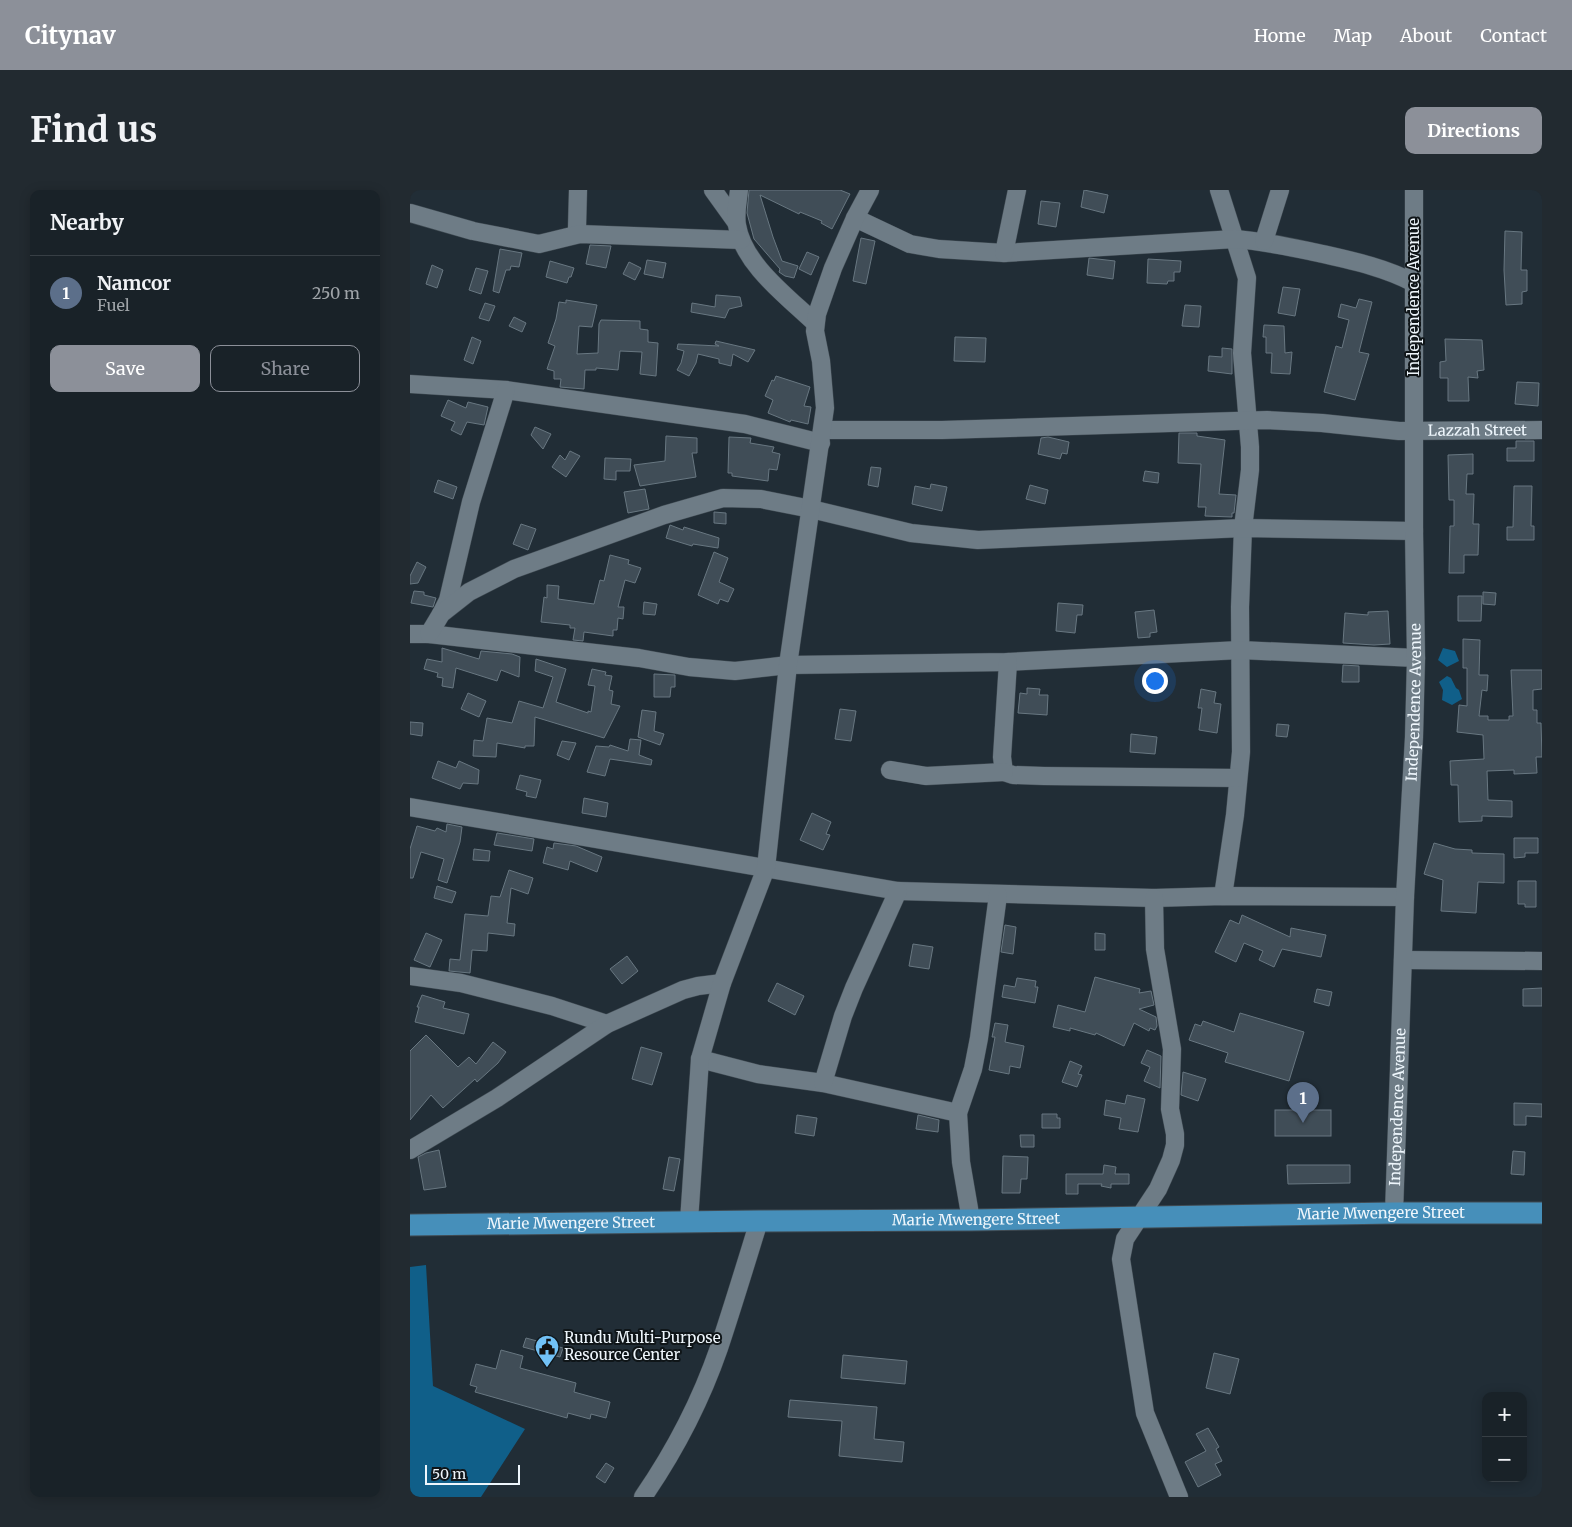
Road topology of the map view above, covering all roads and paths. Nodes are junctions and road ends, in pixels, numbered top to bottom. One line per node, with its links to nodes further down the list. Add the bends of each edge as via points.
1 (578, 190): 12 (street, via 577,228)
2 (713, 190): 11 (street)
3 (739, 190): 11 (street)
4 (870, 190): 10 (street)
5 (1017, 190): 16 (street)
6 (1219, 190): 13 (street)
7 (1280, 190): 15 (street)
8 (1414, 190): 17 (street, Independence Avenue)
9 (410, 213): 12 (street, via 473,231 539,244)
10 (855, 218): 16 (street, via 910,244); 18 (street, via 827,282)
11 (736, 222): 14 (street)
12 (580, 234): 14 (street)
13 (1236, 239): 15 (street); 16 (street); 21 (street, via 1247,278 1242,353)
14 (741, 240): 18 (street, via 765,275)
15 (1264, 241): 17 (street, via 1396,273)
16 (1004, 253)
17 (1414, 283): 22 (street, Independence Avenue)
18 (815, 323): 24 (street, via 824,394)
19 (410, 384): 20 (street, Lazzah Street)
20 (506, 390): 24 (street, Lazzah Street); 28 (street, via 471,502 448,600)
21 (1248, 420): 22 (street, Lazzah Street); 24 (street, Lazzah Street, via 932,430); 26 (street, via 1250,470)
22 (1414, 430): 23 (street, Lazzah Street); 27 (street, Independence Avenue)
23 (1542, 430)
24 (822, 437): 25 (street)
25 (811, 509): 26 (street, via 911,533 978,540); 28 (street, via 761,499 723,498 664,514 514,568 469,592); 34 (street)
26 (1243, 528): 27 (street); 31 (street)
27 (1414, 531): 32 (street, Independence Avenue)
28 (441, 614): 30 (street)
29 (410, 634): 30 (street)
30 (429, 634): 34 (street, via 735,671)
31 (1240, 650): 32 (street); 33 (street); 37 (street, via 1242,715)
32 (1416, 658): 43 (street, Independence Avenue)
33 (1008, 662): 34 (street); 36 (street, via 1002,757)
34 (788, 665): 39 (street)
35 (890, 770): 36 (street, via 926,776)
36 (1004, 772): 37 (street, via 1044,776)
37 (1238, 778): 42 (street)
38 (410, 807): 39 (street)
39 (766, 868): 40 (street); 48 (street)
40 (898, 891): 41 (street); 51 (street, via 843,1016)
41 (998, 895): 44 (street); 52 (street, via 979,1038 973,1069)
42 (1223, 896): 43 (street); 44 (street)
43 (1405, 897): 45 (street, Independence Avenue)
44 (1154, 898): 56 (street, via 1155,949 1172,1050 1170,1109 1175,1145 1158,1189)
45 (1402, 960): 46 (street); 54 (street, Independence Avenue)
46 (1542, 961)
47 (410, 976): 49 (street, via 461,983)
48 (722, 983): 49 (street, via 683,990); 50 (street)
49 (608, 1024): 53 (street, via 497,1098)
50 (700, 1059): 51 (street, via 758,1074); 58 (street)
51 (823, 1083): 52 (street)
52 (958, 1113): 57 (street, via 961,1162)
53 (410, 1150)
54 (1394, 1213): 55 (main road, Marie Mwengere Street); 56 (main road, Marie Mwengere Street)
55 (1542, 1213)
56 (1139, 1218): 57 (main road, Marie Mwengere Street); 62 (street, via 1125,1239 1120,1259 1145,1413)
57 (971, 1220): 59 (main road, Marie Mwengere Street)
58 (689, 1221): 59 (main road, Marie Mwengere Street); 60 (main road, Marie Mwengere Street)
59 (759, 1221): 61 (street, via 708,1373 679,1437)
60 (410, 1224)
61 (643, 1497)
62 (1179, 1497)

